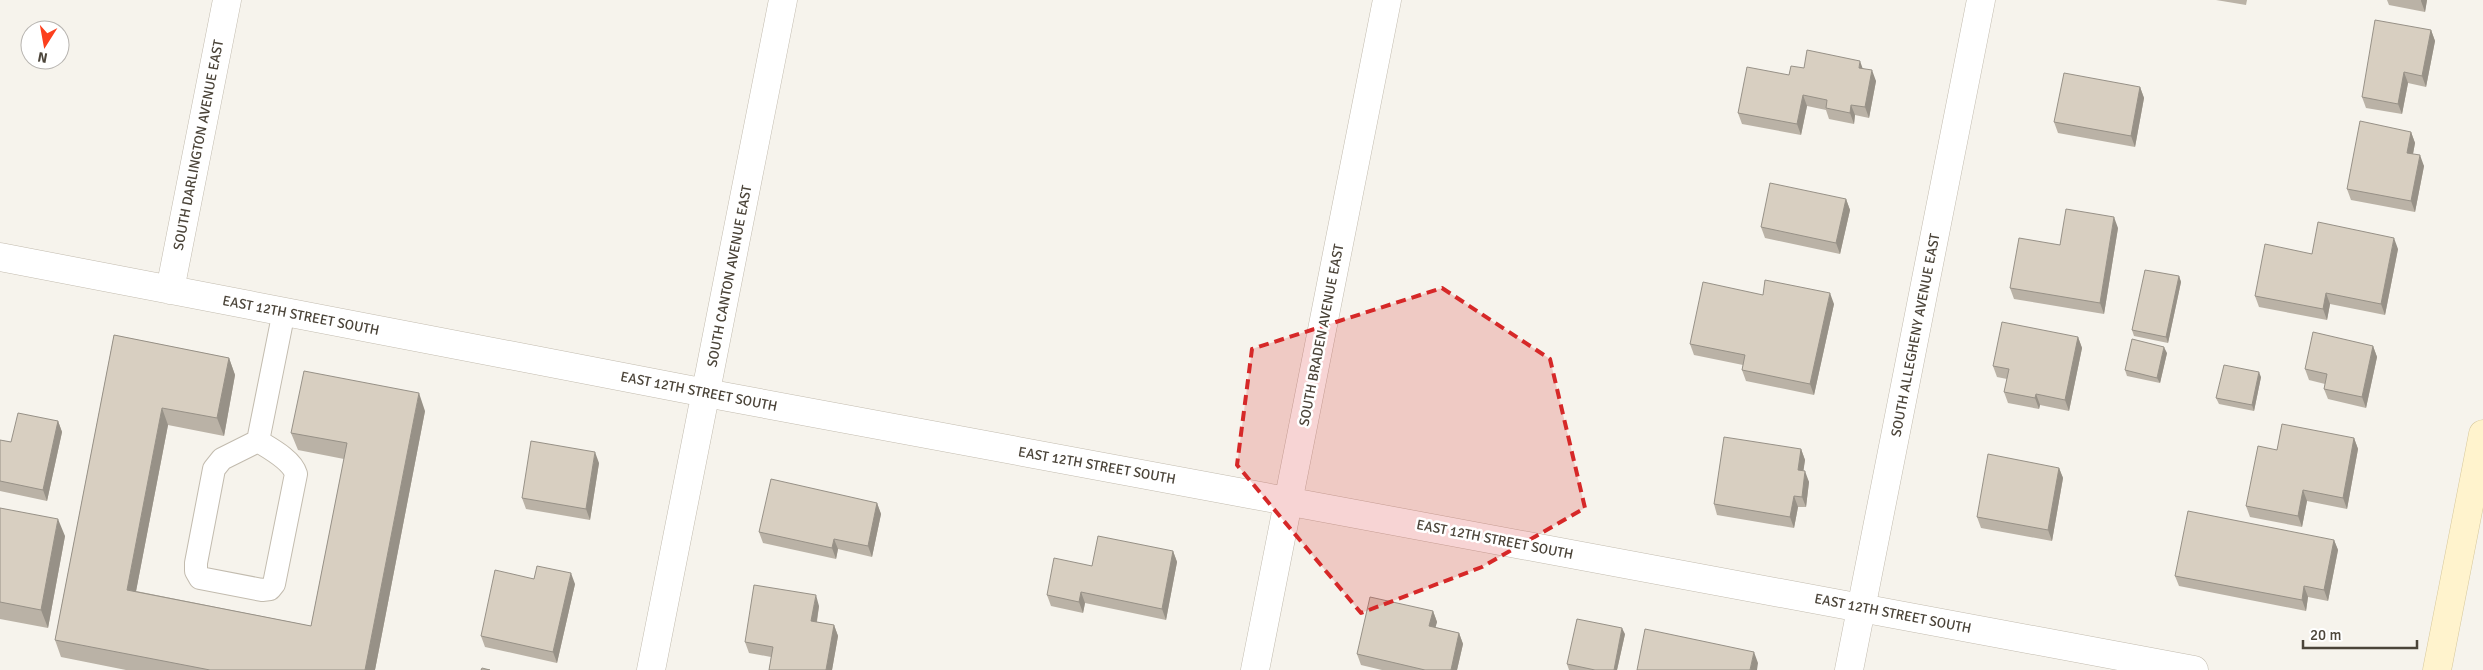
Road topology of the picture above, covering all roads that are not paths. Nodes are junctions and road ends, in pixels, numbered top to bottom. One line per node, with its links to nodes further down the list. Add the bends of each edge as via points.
1 (227, 0): 6 (street, SOUTH DARLINGTON AVENUE EAST)
2 (783, 0): 8 (street, SOUTH CANTON AVENUE EAST)
3 (1388, 0): 11 (street, SOUTH BRADEN AVENUE EAST)
4 (1981, 0): 12 (street, SOUTH ALLEGHENY AVENUE EAST)
5 (0, 257): 6 (street, EAST 12TH STREET SOUTH)
6 (170, 290): 7 (street, EAST 12TH STREET SOUTH)
7 (284, 311): 8 (street, EAST 12TH STREET SOUTH); 10 (lane)
8 (706, 393): 11 (street, EAST 12TH STREET SOUTH); 13 (street, SOUTH CANTON AVENUE EAST)
9 (2483, 434): 17 (main road)
10 (258, 441): 10 (lane, via 222,458 214,469 196,571 200,578 262,590 270,589 274,584 296,474 294,468 276,452)
11 (1288, 501): 12 (street, EAST 12TH STREET SOUTH); 14 (street, SOUTH BRADEN AVENUE EAST)
12 (1862, 607): 15 (street, SOUTH ALLEGHENY AVENUE EAST); 16 (street, EAST 12TH STREET SOUTH)
13 (651, 670)
14 (1255, 670)
15 (1849, 670)
16 (2194, 670)
17 (2437, 670)

